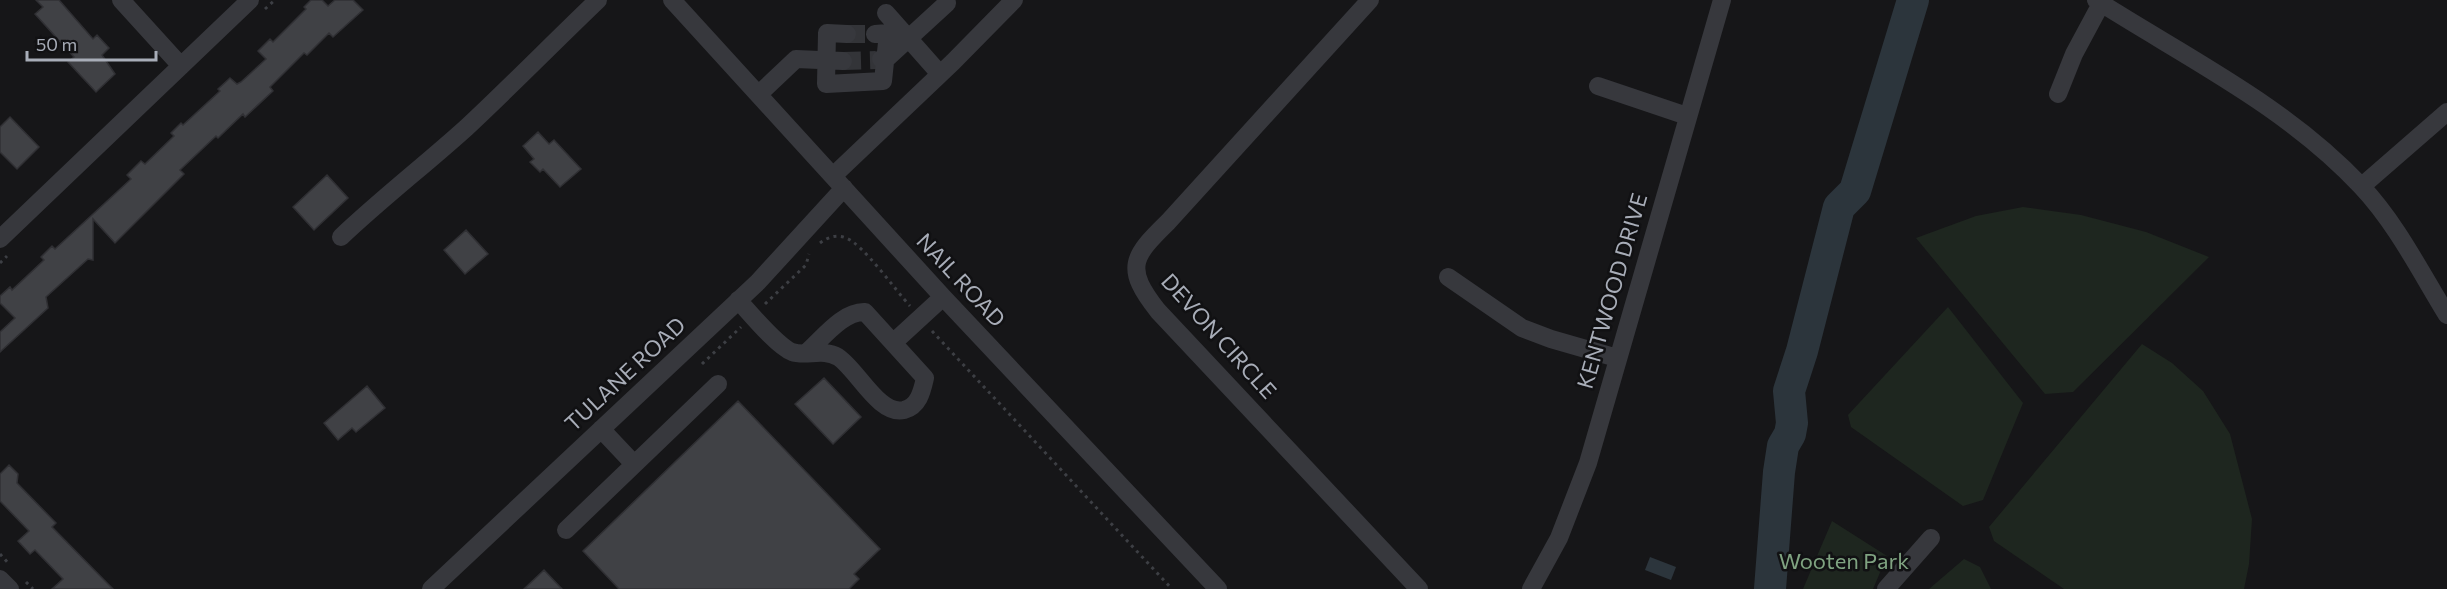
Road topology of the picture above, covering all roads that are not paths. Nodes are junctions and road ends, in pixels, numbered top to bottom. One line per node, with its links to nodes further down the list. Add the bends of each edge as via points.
1 (121, 0): 16 (street)
2 (250, 0): 16 (street)
3 (598, 0): 26 (street, via 468,125)
4 (672, 0): 19 (street, NAIL ROAD)
5 (1014, 0): 17 (street, TULANE ROAD)
6 (1370, 0): 43 (street, DEVON CIRCLE, via 1144,245 1136,269 1141,286 1158,311)
7 (1722, 0): 22 (street, KENTWOOD DRIVE)
8 (2100, 1): 20 (street); 24 (street, via 2276,111)
9 (947, 3): 13 (street)
10 (886, 12): 13 (street)
11 (875, 33): 14 (street, via 888,33)
12 (847, 34): 15 (street, via 827,33)
13 (908, 38): 14 (street); 17 (street)
14 (881, 59): 15 (street, via 883,81 826,84)
15 (835, 61): 19 (street, via 796,59)
16 (181, 66): 25 (street)
17 (940, 74): 23 (street, TULANE ROAD)
18 (1598, 86): 22 (street)
19 (759, 94): 23 (street, NAIL ROAD)
20 (2058, 94)
21 (2447, 112): 24 (street)
22 (1687, 116): 33 (street, KENTWOOD DRIVE)
23 (838, 182): 28 (street, NAIL ROAD); 29 (street, TULANE ROAD)
24 (2362, 186): 30 (street, via 2389,221)
25 (1, 235)
26 (341, 237)
27 (1448, 277): 33 (street, via 1522,328)
28 (943, 297): 31 (street); 42 (street, NAIL ROAD)
29 (738, 300): 32 (street, via 772,336 792,351); 35 (street, TULANE ROAD)
30 (2447, 315)
31 (894, 342): 32 (street, via 865,312 855,312); 32 (street, via 925,378 921,395 911,408 900,411 884,405 837,356)
32 (807, 352)
33 (1617, 358): 44 (street, KENTWOOD DRIVE, via 1580,485 1559,538)
34 (718, 384): 36 (street)
35 (601, 429): 36 (street); 41 (street, TULANE ROAD)
36 (634, 464): 37 (street)
37 (566, 530)
38 (1931, 538): 45 (street)
39 (0, 579): 40 (street)
40 (10, 589)
41 (431, 589)
42 (1218, 589)
43 (1419, 589)
44 (1531, 589)
45 (1886, 589)

